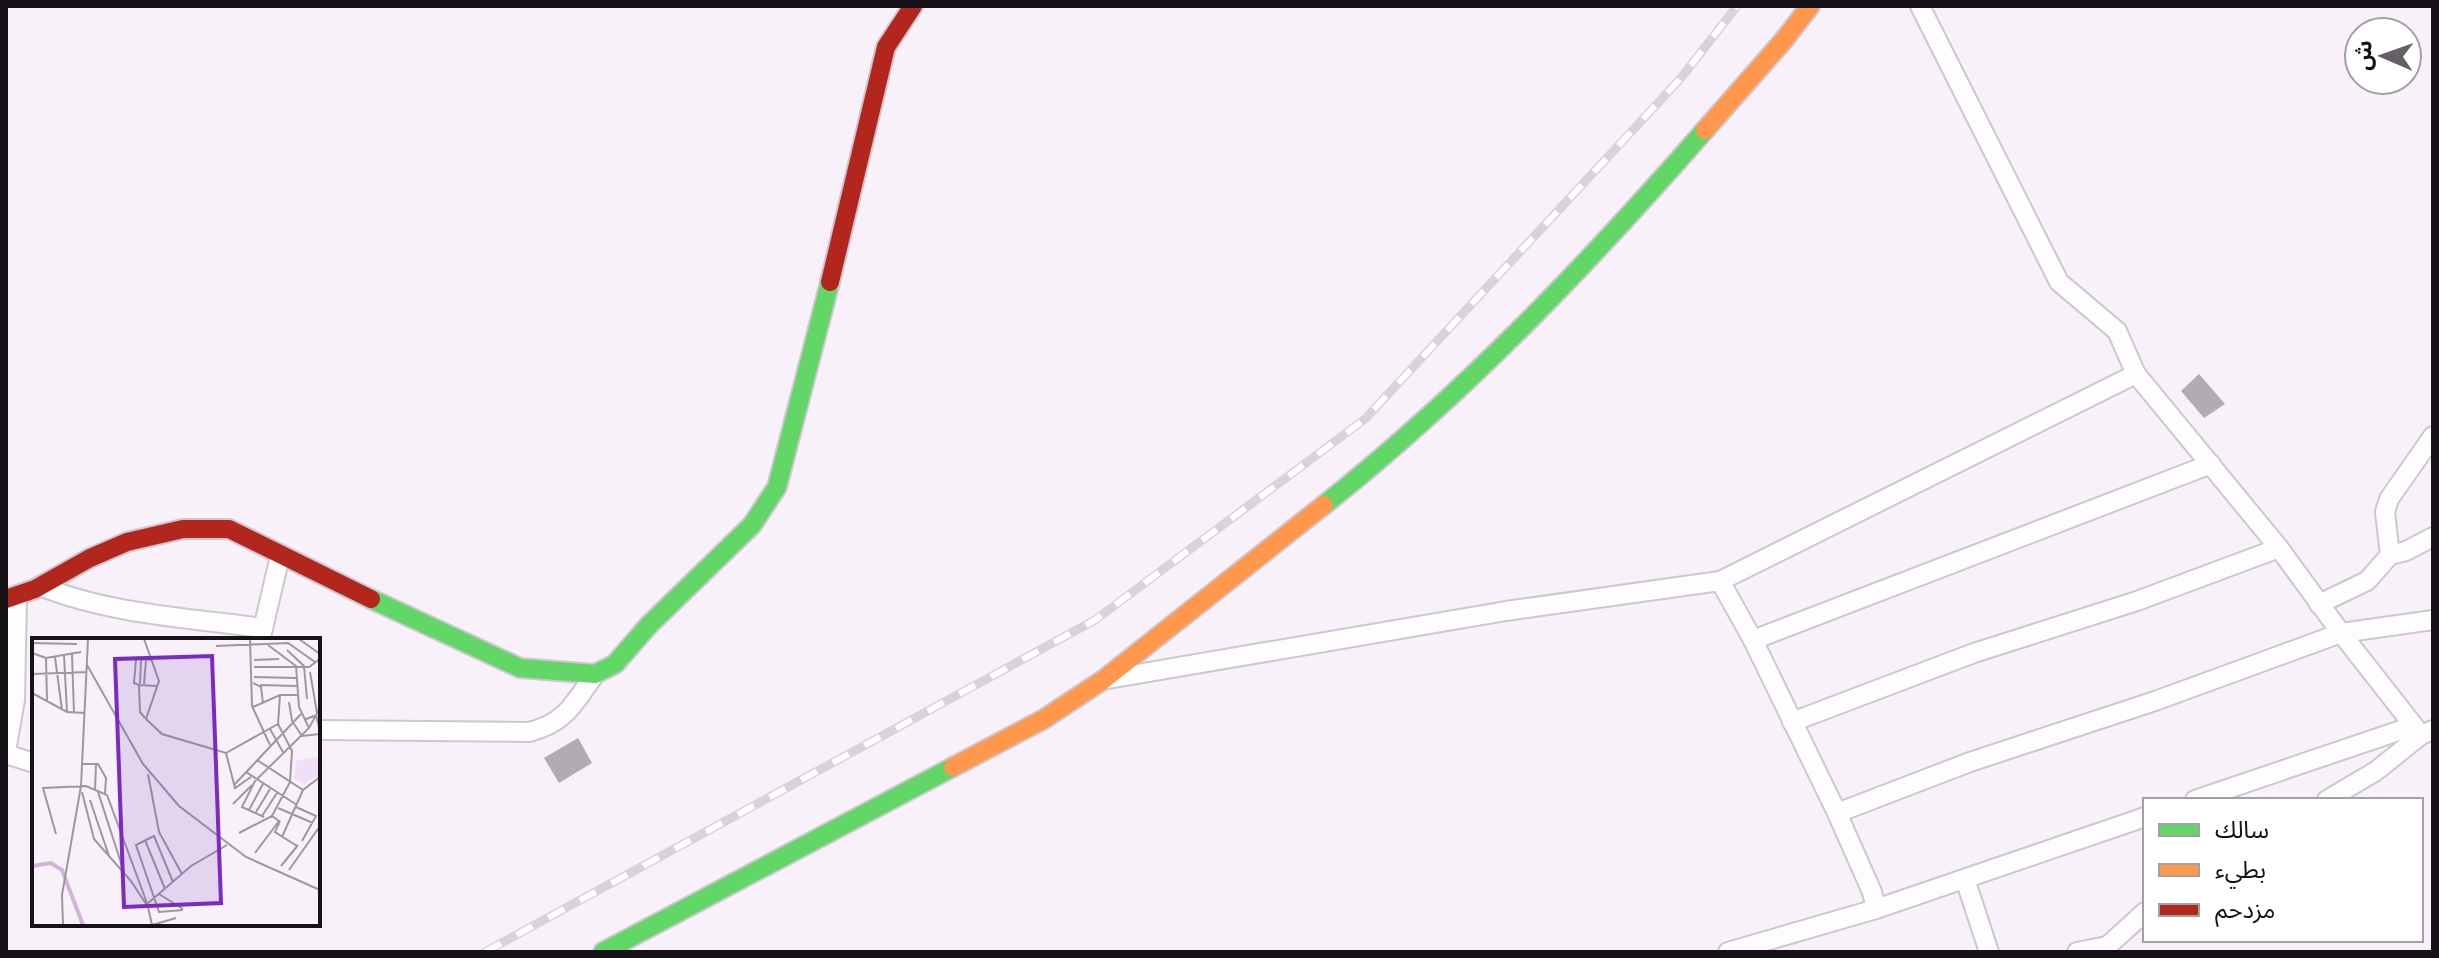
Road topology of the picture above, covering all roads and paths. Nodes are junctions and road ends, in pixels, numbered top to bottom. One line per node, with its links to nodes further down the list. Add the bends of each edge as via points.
1 (913, 6): 21 (street, via 894,31 882,61 777,487 752,525 615,664)
2 (1810, 6): 22 (street, via 1545,305 1464,384 1358,478)
3 (1906, 6): 4 (street)
4 (1924, 12): 5 (street, via 2059,282 2117,331)
5 (2136, 374): 7 (street); 12 (street)
6 (2433, 436): 10 (street, via 2389,499 2385,512)
7 (2211, 464): 9 (street); 19 (street)
8 (2433, 537): 10 (street)
9 (2279, 548): 15 (street); 24 (street)
10 (2390, 555): 15 (street, via 2367,581)
11 (280, 556): 13 (street, via 229,529 183,529 127,542); 18 (street); 21 (street, via 520,668)
12 (1720, 581): 19 (street); 22 (street, via 1506,611)
13 (40, 586): 14 (street); 18 (street, via 63,596)
14 (11, 597): 20 (street)
15 (2319, 604): 17 (street)
16 (2433, 620): 17 (street)
17 (2341, 633): 26 (street); 31 (street)
18 (262, 634)
19 (1753, 640): 24 (street)
20 (25, 652): 23 (street)
21 (595, 674): 25 (street, via 552,726 529,732)
22 (1103, 680): 37 (street, via 1044,719)
23 (25, 701): 27 (street)
24 (1792, 722): 31 (street)
25 (320, 730)
26 (2422, 730): 29 (street); 30 (street, via 2376,771)
27 (6, 752): 28 (street)
28 (32, 762)
29 (2201, 798)
30 (2330, 798)
31 (1837, 813): 34 (street)
32 (2143, 820): 33 (street)
33 (1965, 879): 34 (street); 39 (street)
34 (1876, 909): 38 (street)
35 (2143, 914): 36 (street)
36 (2104, 949): 40 (street)
37 (603, 952)
38 (1728, 952)
39 (1989, 952)
40 (2077, 952)

